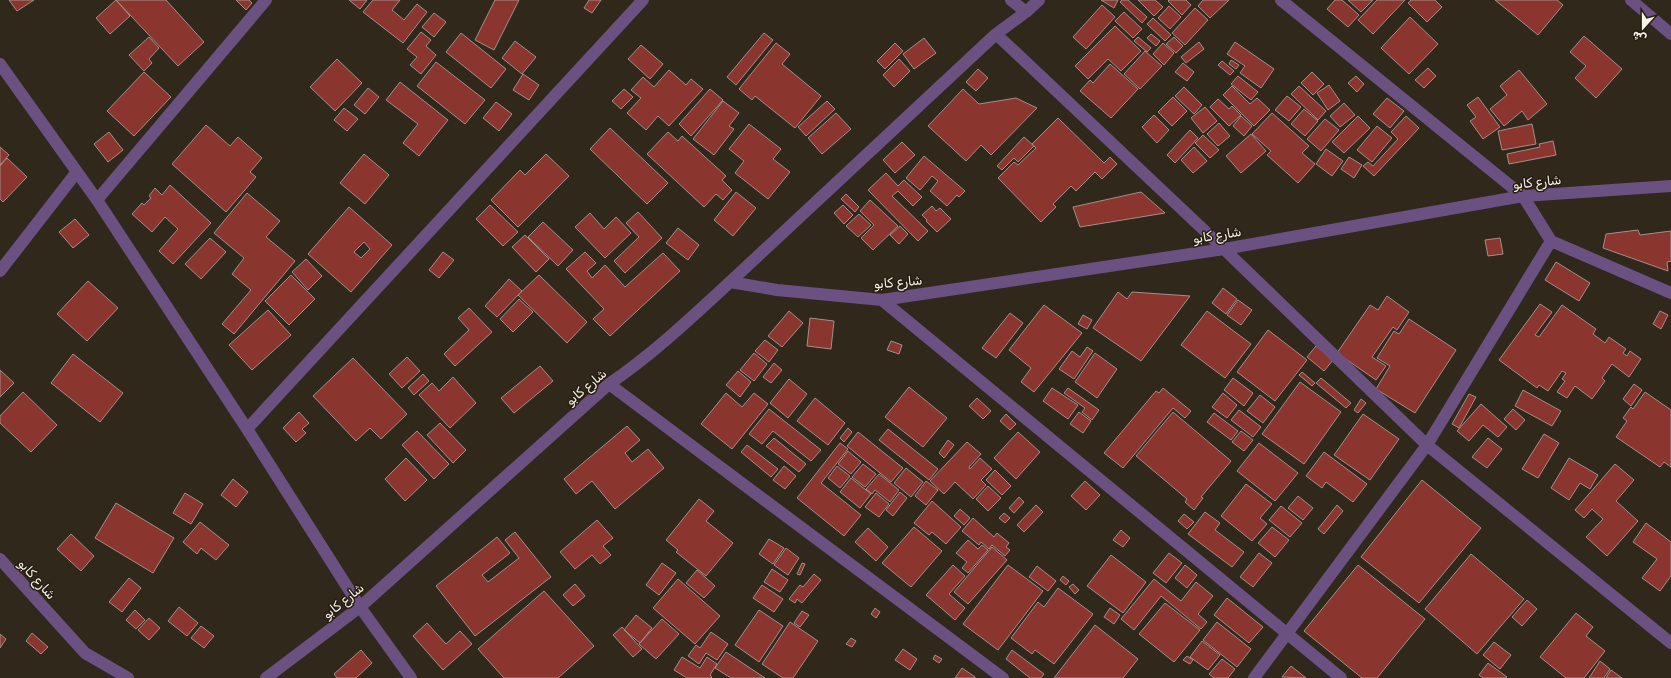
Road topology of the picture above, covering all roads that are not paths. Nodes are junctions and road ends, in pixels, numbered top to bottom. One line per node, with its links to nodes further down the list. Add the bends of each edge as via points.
1 (266, 0): 14 (street)
2 (644, 0): 22 (street)
3 (1012, 0): 7 (street)
4 (1039, 0): 7 (street)
5 (1280, 0): 13 (street)
6 (1631, 0): 9 (street)
7 (1026, 12): 8 (street)
8 (996, 34): 16 (street); 18 (street)
9 (1671, 34)
10 (0, 64): 11 (street)
11 (76, 173): 14 (street); 17 (street)
12 (1671, 186): 13 (street, شارع كابو)
13 (1523, 196): 15 (street); 16 (street, شارع كابو)
14 (97, 200): 22 (street)
15 (1550, 241): 19 (street); 23 (street)
16 (1224, 249): 20 (street, شارع كابو); 23 (street)
17 (0, 271)
18 (730, 282): 20 (street, شارع كابو, via 777,290); 21 (street, شارع كابو, via 664,342)
19 (1671, 293)
20 (882, 300): 26 (street)
21 (609, 384): 25 (street, شارع كابو); 31 (street)
22 (247, 429): 25 (street)
23 (1427, 445): 26 (street); 27 (street)
24 (0, 559): 29 (street, شارع كابو, via 85,653)
25 (360, 607): 28 (street, شارع كابو); 30 (street)
26 (1288, 634): 32 (street); 33 (street)
27 (1671, 643)
28 (268, 677)
29 (128, 678)
30 (411, 678)
31 (1003, 678)
32 (1254, 678)
33 (1340, 678)

